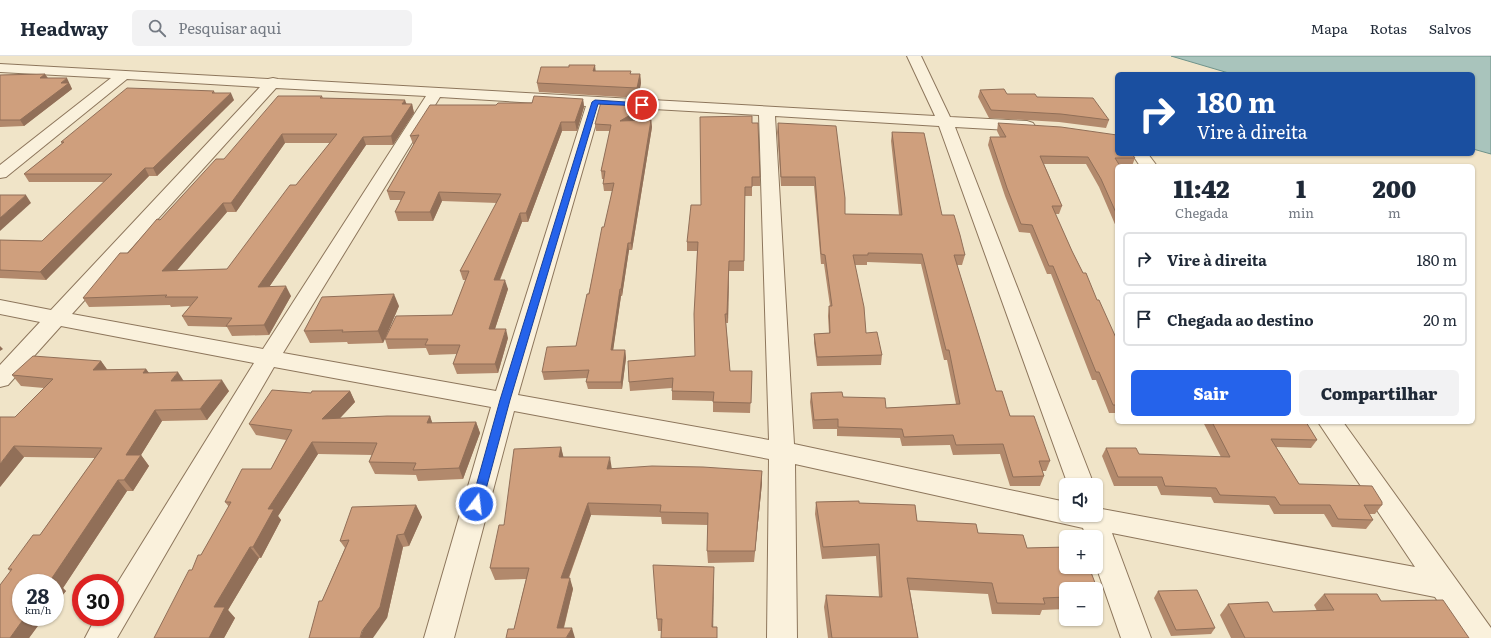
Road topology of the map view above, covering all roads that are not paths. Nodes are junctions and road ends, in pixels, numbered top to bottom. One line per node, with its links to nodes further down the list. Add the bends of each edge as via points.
1 (914, 56): 8 (street)
2 (0, 68): 3 (street)
3 (124, 75): 4 (street); 10 (street)
4 (273, 82): 5 (street); 12 (street)
5 (436, 92): 6 (street); 13 (street)
6 (595, 102): 7 (street); 15 (street)
7 (767, 112): 8 (street); 17 (street)
8 (945, 122): 9 (street); 18 (street)
9 (1044, 127)
10 (0, 173)
11 (0, 307): 12 (street)
12 (56, 318): 13 (street); 14 (street)
13 (268, 359): 15 (street); 23 (street)
14 (0, 379)
15 (505, 400): 17 (street); 26 (street)
16 (1331, 424): 22 (street)
17 (782, 452): 19 (street); 27 (street)
18 (1078, 478)
19 (1059, 511)
20 (1103, 519): 22 (street)
21 (1089, 522): 28 (street)
22 (1444, 586): 29 (street)
23 (124, 598)
24 (107, 626): 25 (street)
25 (100, 638)
26 (440, 638)
27 (782, 638)
28 (1136, 638)
29 (1480, 638)

